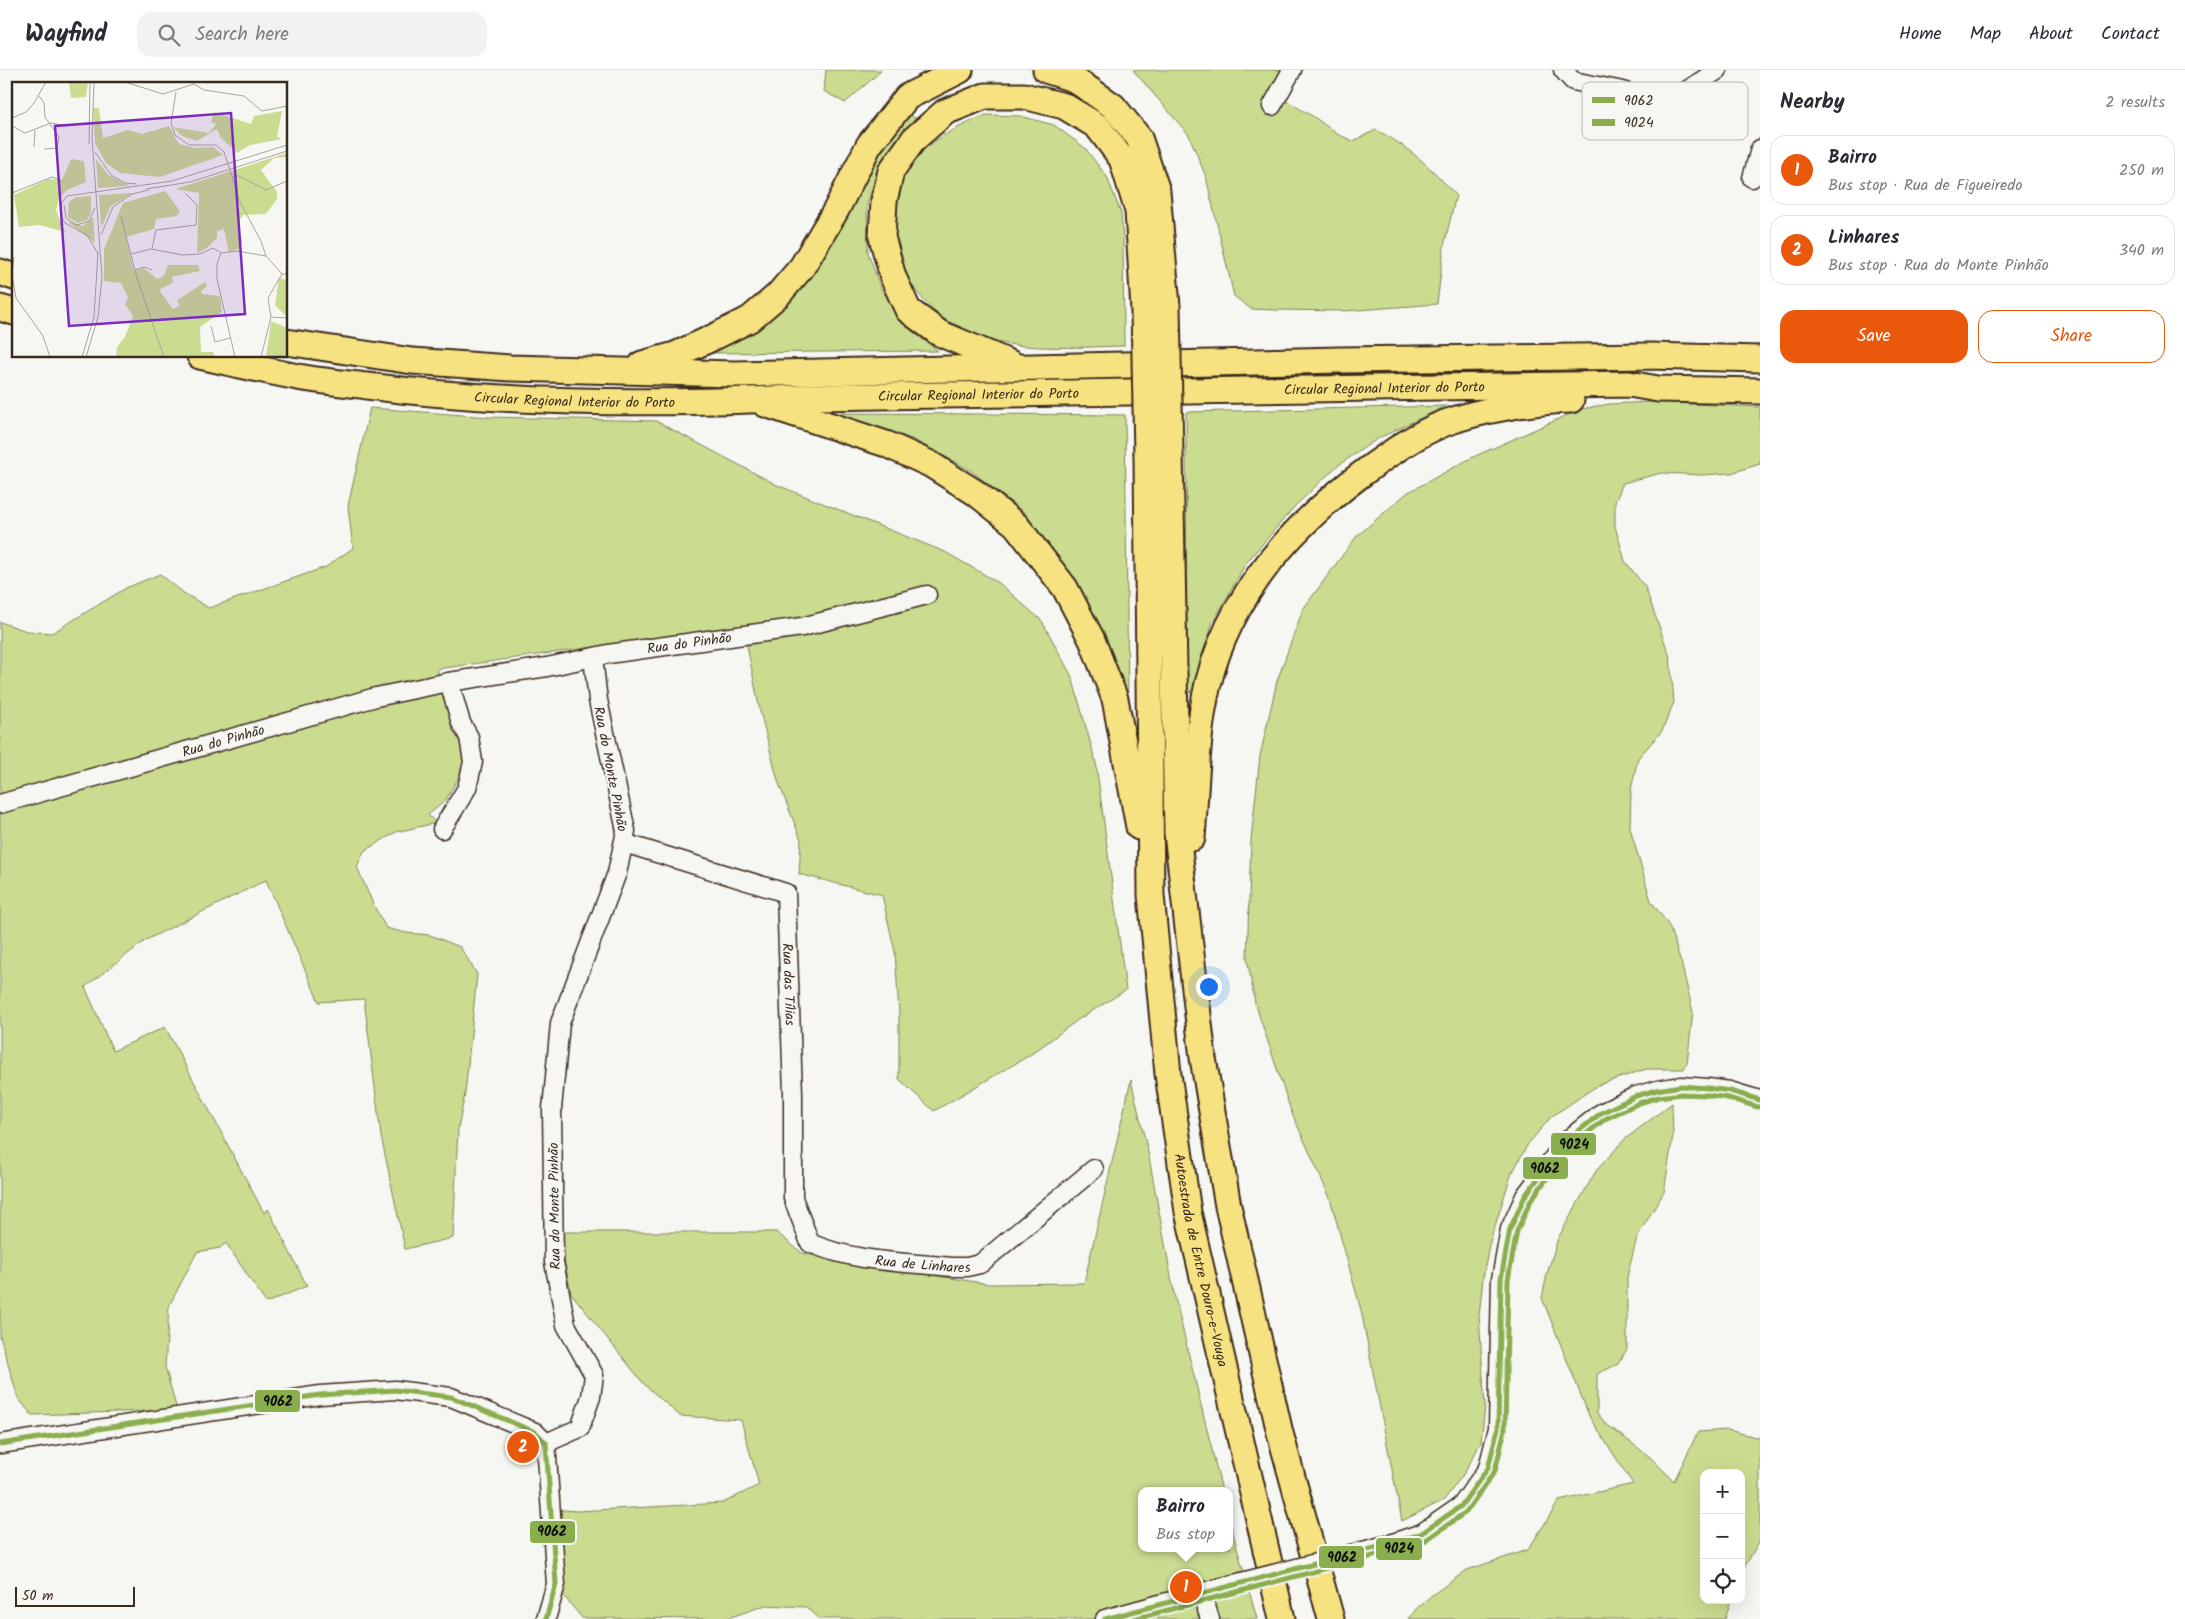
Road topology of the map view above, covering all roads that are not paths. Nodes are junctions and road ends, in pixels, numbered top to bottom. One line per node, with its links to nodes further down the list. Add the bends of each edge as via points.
1 (960, 70): 16 (highway, via 906,97 869,145 802,267 778,295 750,318 675,356)
2 (1046, 70): 11 (highway, via 1074,79 1113,106 1139,138 1157,191)
3 (1292, 70): 8 (street)
4 (1563, 70): 7 (street, via 1569,78)
5 (1718, 70): 6 (street)
6 (1700, 82)
7 (1582, 83)
8 (1272, 106)
9 (1760, 149): 10 (street)
10 (1752, 178)
11 (1155, 308): 15 (highway, via 1138,211 1122,159 1097,126 1064,106 1024,96 984,96 945,112 914,139 891,171 884,201 882,237 893,277 908,310 939,333); 20 (highway, bridge)
12 (288, 342): 16 (highway, Circular Regional Interior do Porto, via 412,361)
13 (209, 358): 19 (highway, Circular Regional Interior do Porto, via 294,377 410,392 509,400)
14 (1760, 359): 15 (highway, Circular Regional Interior do Porto, via 1650,356)
15 (1021, 368): 16 (highway, Circular Regional Interior do Porto, via 734,374)
16 (613, 372)
17 (1658, 389): 18 (highway, Circular Regional Interior do Porto); 19 (highway, Circular Regional Interior do Porto, via 1630,384); 28 (highway, via 1631,398 1524,405 1446,423 1384,457 1295,531 1242,602 1221,644 1208,683 1201,721)
18 (1760, 391)
19 (756, 400): 27 (highway, via 886,444 930,464 976,493 1016,525 1065,588 1092,640 1114,699)
20 (1158, 453): 27 (highway); 28 (highway, via 1178,833)
21 (927, 595): 22 (street, Rua do Pinhão, via 802,627)
22 (592, 658): 23 (street, Rua do Pinhão); 26 (street, Rua do Monte Pinhão, via 626,831)
23 (449, 682): 24 (street, Rua do Pinhão, via 376,697); 25 (street, via 461,723 470,737 472,762 467,788)
24 (0, 804)
25 (442, 829)
26 (624, 843): 31 (street, Rua das Tílias, via 786,893 793,1198); 32 (street, Rua do Monte Pinhão, via 617,873 560,1023 552,1109 554,1262 566,1325 594,1375 591,1397 580,1428)
27 (1151, 895): 38 (highway, Autoestrada de Entre Douro-e-Vouga, via 1168,1074 1188,1212)
28 (1186, 908): 39 (highway, via 1204,1058 1228,1206 1280,1433)
29 (1760, 1100): 34 (street, bridge, via 1730,1091 1681,1086 1636,1096 1601,1113 1566,1142 1525,1196 1510,1229 1501,1279 1498,1428 1488,1468 1461,1506 1422,1533 1390,1544)
30 (1094, 1169): 31 (street, Rua de Linhares, via 980,1264 952,1267 852,1257 829,1252)
31 (810, 1243)
32 (546, 1443): 33 (street, via 535,1432 451,1397 395,1390 320,1395); 35 (street, via 556,1584)
33 (0, 1444)
34 (1202, 1594): 36 (street); 37 (street)
35 (546, 1619)
36 (1104, 1619)
37 (1210, 1619)
38 (1282, 1619)
39 (1330, 1619)

